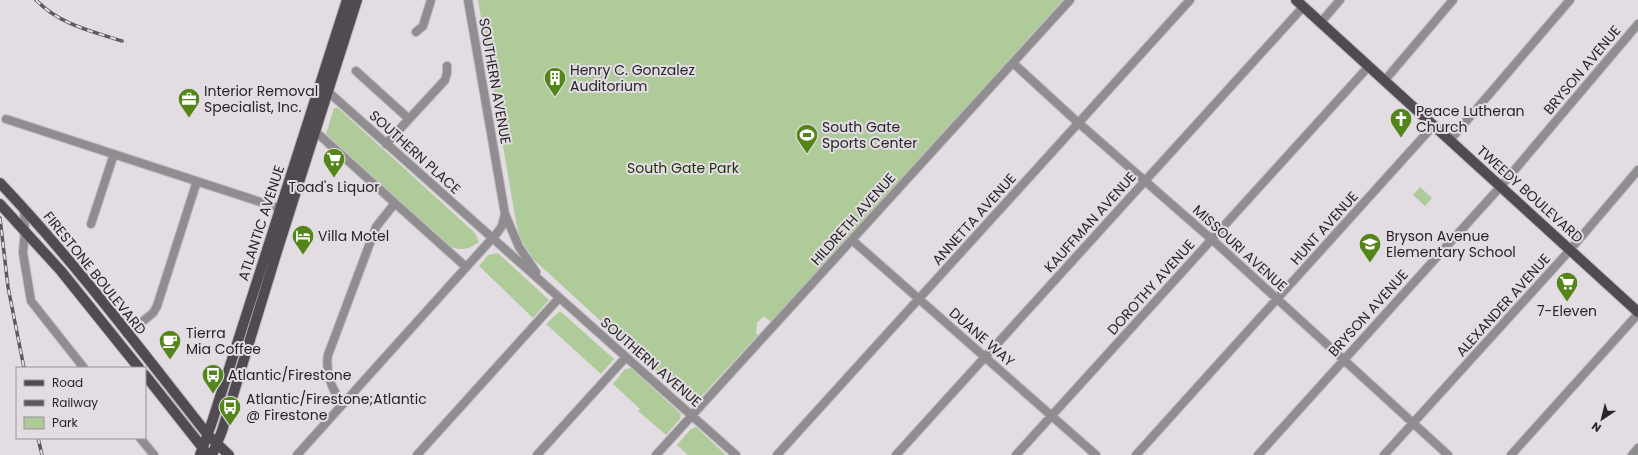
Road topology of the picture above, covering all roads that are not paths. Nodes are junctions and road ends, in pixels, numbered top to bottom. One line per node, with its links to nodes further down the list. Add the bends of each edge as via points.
1 (347, 0): 19 (main road, ATLANTIC AVENUE)
2 (357, 0): 20 (main road, ATLANTIC AVENUE)
3 (431, 0): 13 (street, via 423,26)
4 (468, 0): 38 (street, SOUTHERN AVENUE)
5 (1070, 0): 14 (street, HILDRETH AVENUE)
6 (1190, 0): 23 (street, ANNETTA AVENUE)
7 (1340, 0): 11 (street)
8 (1454, 0): 18 (street)
9 (1570, 0): 26 (street)
10 (1300, 3): 11 (main road, TWEEDY BOULEVARD); 31 (street, KAUFFMAN AVENUE)
11 (1321, 22): 16 (main road, TWEEDY BOULEVARD)
12 (1638, 24): 33 (street, BRYSON AVENUE)
13 (416, 32)
14 (1013, 63): 23 (street, MISSOURI AVENUE); 42 (street, HILDRETH AVENUE)
15 (447, 66): 22 (street, via 444,80)
16 (1369, 66): 18 (main road, TWEEDY BOULEVARD); 43 (street, DOROTHY AVENUE)
17 (356, 71): 22 (street)
18 (1385, 80): 24 (main road, TWEEDY BOULEVARD)
19 (320, 85): 20 (street, SOUTHERN PLACE); 37 (main road, ATLANTIC AVENUE)
20 (328, 92): 25 (main road, ATLANTIC AVENUE); 27 (street, SOUTHERN PLACE)
21 (6, 119): 28 (street)
22 (409, 119): 27 (street)
23 (1079, 122): 31 (street, MISSOURI AVENUE); 48 (street, ANNETTA AVENUE)
24 (1434, 125): 26 (main road, TWEEDY BOULEVARD); 49 (street, HUNT AVENUE)
25 (316, 132): 34 (street); 37 (main road, ATLANTIC AVENUE)
26 (1450, 140): 33 (main road, TWEEDY BOULEVARD)
27 (386, 144): 41 (street, SOUTHERN PLACE)
28 (114, 154): 30 (street); 39 (street)
29 (1638, 170): 44 (street, ALEXANDER AVENUE)
30 (197, 181): 37 (street); 52 (street, via 157,306 151,315)
31 (1145, 181): 43 (street, MISSOURI AVENUE); 54 (street, KAUFFMAN AVENUE)
32 (0, 183): 36 (main road, FIRESTONE BOULEVARD)
33 (1501, 186): 44 (main road, TWEEDY BOULEVARD); 55 (street, BRYSON AVENUE)
34 (395, 203): 45 (street); 59 (street, via 376,227 328,355 330,378 336,396)
35 (0, 204): 40 (main road, FIRESTONE BOULEVARD)
36 (24, 209): 40 (street); 52 (main road, FIRESTONE BOULEVARD, via 78,271)
37 (285, 210): 63 (main road, ATLANTIC AVENUE); 65 (main road, ATLANTIC AVENUE)
38 (505, 214): 41 (street, via 502,226); 46 (street, SOUTHERN AVENUE, via 519,247)
39 (91, 224)
40 (25, 230): 50 (main road, FIRESTONE BOULEVARD); 56 (street, via 23,253 31,302)
41 (492, 239): 45 (street); 46 (street, SOUTHERN AVENUE)
42 (852, 240): 48 (street, DUANE WAY); 60 (street, HILDRETH AVENUE)
43 (1212, 240): 49 (street, MISSOURI AVENUE); 61 (street, DOROTHY AVENUE)
44 (1570, 250): 51 (main road, TWEEDY BOULEVARD); 62 (street, ALEXANDER AVENUE)
45 (466, 267): 59 (street)
46 (549, 289): 47 (street, SOUTHERN AVENUE)
47 (559, 298): 53 (street, SOUTHERN AVENUE); 72 (street)
48 (919, 299): 54 (street, DUANE WAY); 76 (street, ANNETTA AVENUE)
49 (1277, 299): 55 (street, MISSOURI AVENUE); 80 (street, HUNT AVENUE)
50 (92, 309): 52 (main road, via 105,317 116,330); 57 (main road, FIRESTONE BOULEVARD)
51 (1638, 313): 84 (street)
52 (127, 334): 63 (main road, FIRESTONE BOULEVARD)
53 (626, 357): 60 (street, SOUTHERN AVENUE); 73 (street)
54 (985, 357): 61 (street, DUANE WAY); 77 (street, KAUFFMAN AVENUE)
55 (1344, 360): 62 (street, MISSOURI AVENUE); 81 (street, BRYSON AVENUE)
56 (83, 367)
57 (138, 367)
58 (146, 376): 67 (main road)
59 (343, 404): 71 (street)
60 (692, 415): 74 (street, HILDRETH AVENUE); 75 (street, SOUTHERN AVENUE)
61 (1052, 416): 78 (street, DOROTHY AVENUE); 79 (street, DUANE WAY)
62 (1413, 423): 82 (street, ALEXANDER AVENUE); 83 (street, MISSOURI AVENUE)
63 (208, 435): 65 (main road, FIRESTONE BOULEVARD); 67 (main road, ATLANTIC AVENUE)
64 (141, 439): 68 (street)
65 (217, 443): 69 (main road, ATLANTIC AVENUE); 70 (main road, FIRESTONE BOULEVARD)
66 (1638, 448): 85 (street)
67 (204, 453)
68 (154, 455)
69 (212, 455)
70 (229, 455)
71 (297, 455)
72 (417, 455)
73 (537, 455)
74 (656, 455)
75 (736, 455)
76 (777, 455)
77 (896, 455)
78 (1016, 455)
79 (1096, 455)
80 (1136, 455)
81 (1258, 455)
82 (1384, 455)
83 (1448, 455)
84 (1511, 455)
85 (1632, 455)

